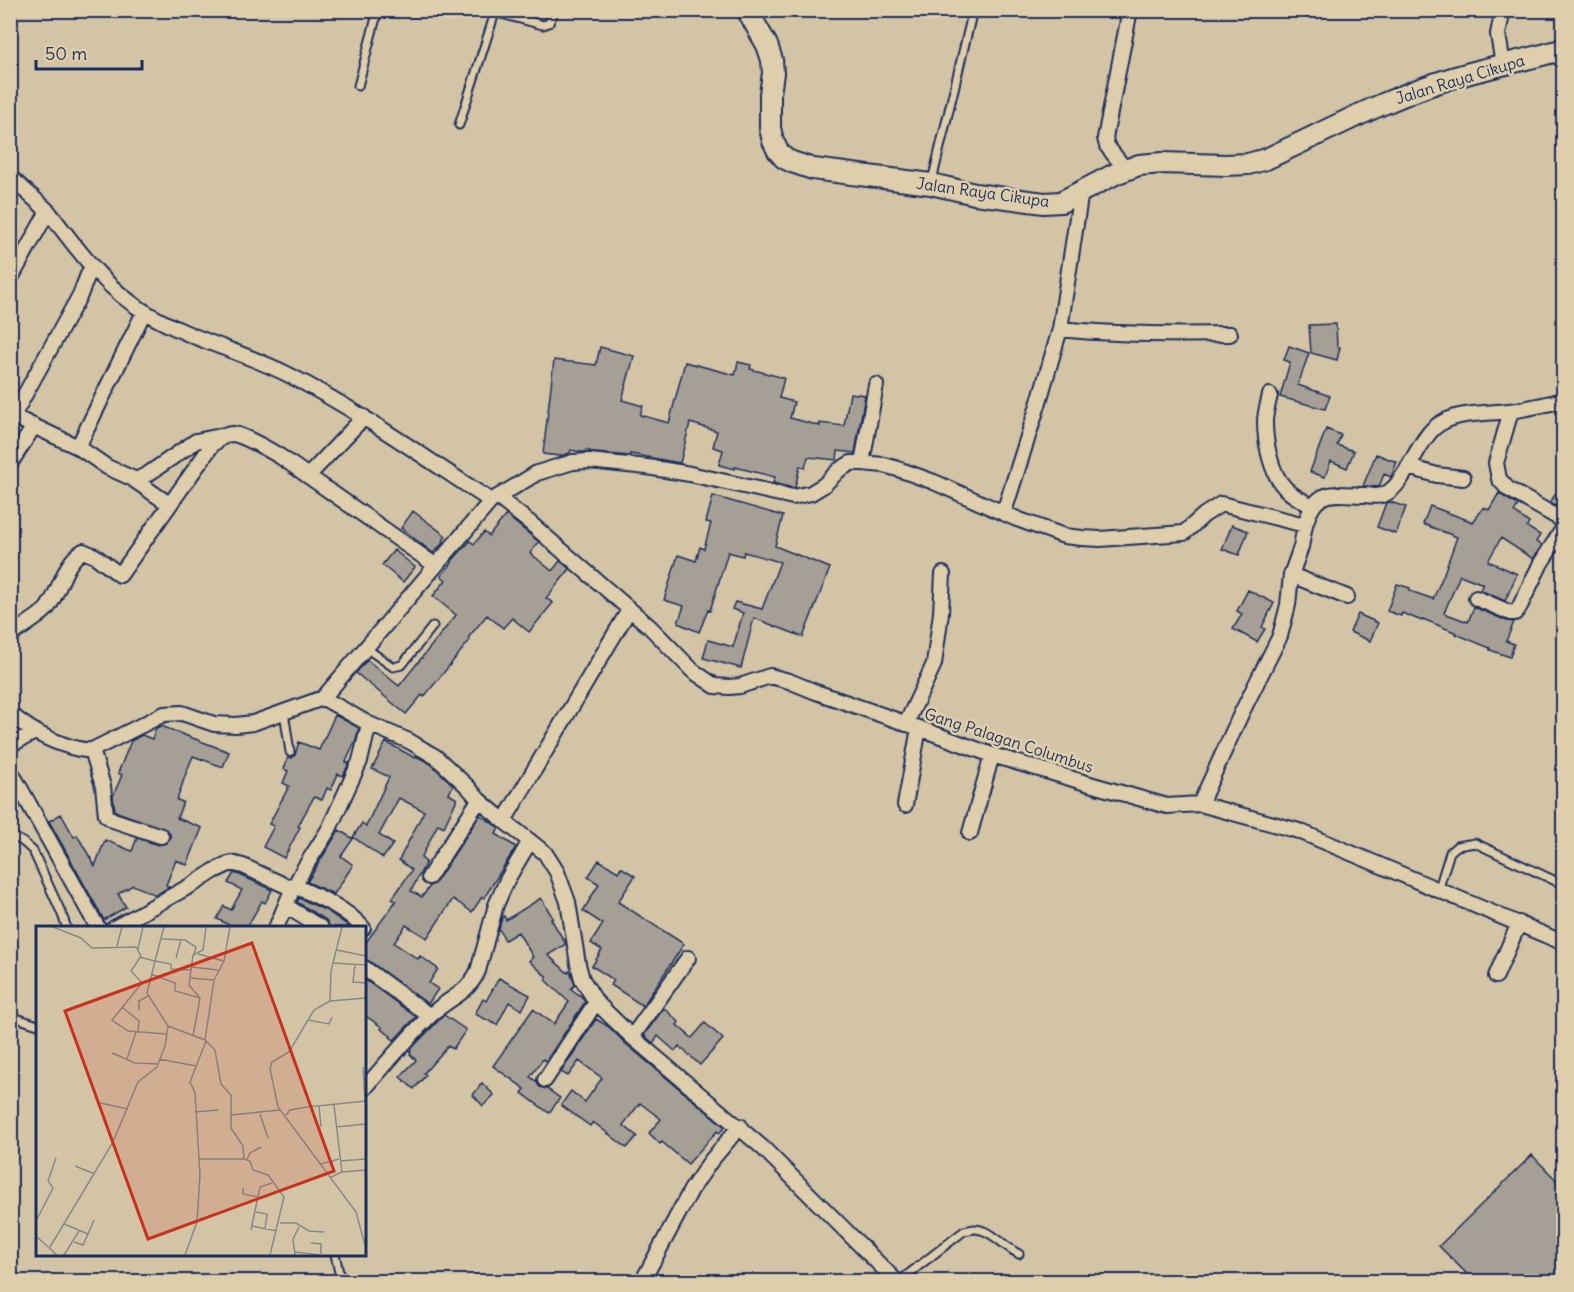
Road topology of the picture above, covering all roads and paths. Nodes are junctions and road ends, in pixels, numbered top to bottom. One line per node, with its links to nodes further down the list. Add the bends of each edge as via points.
1 (378, 10): 11 (lane)
2 (486, 10): 8 (lane)
3 (555, 10): 8 (lane, via 549,23 543,25)
4 (747, 10): 15 (main road, Jalan Raya Cikupa, via 772,60 770,128 784,158 813,169)
5 (973, 10): 15 (lane)
6 (1130, 10): 13 (street, via 1106,138 1107,146)
7 (1503, 10): 10 (street, via 1498,34)
8 (495, 13): 12 (lane)
9 (1559, 56): 10 (main road, Jalan Raya Cikupa)
10 (1503, 65): 13 (main road, Jalan Raya Cikupa, via 1452,78 1385,103 1266,159 1226,165 1162,163)
11 (358, 86)
12 (459, 125)
13 (1126, 170): 16 (main road, Jalan Raya Cikupa)
14 (10, 177): 17 (street, Gang Palagan Columbus)
15 (931, 184): 16 (main road, Jalan Raya Cikupa, via 1044,204 1061,202)
16 (1081, 191): 21 (street)
17 (48, 211): 18 (street, Gang Palagan Columbus); 19 (street)
18 (91, 267): 20 (street, Gang Palagan Columbus); 27 (street, via 80,295)
19 (10, 280)
20 (144, 312): 28 (street, Gang Palagan Columbus, via 286,374); 31 (street)
21 (1060, 323): 22 (street, via 1101,334); 41 (street)
22 (1230, 334)
23 (876, 385): 32 (street)
24 (1270, 395): 40 (street, via 1265,421 1267,450 1277,479 1291,495)
25 (1563, 400): 26 (street)
26 (1511, 411): 34 (street, via 1453,418 1435,426); 42 (street, via 1496,463 1499,479 1508,489)
27 (12, 415): 29 (street)
28 (364, 417): 35 (street); 38 (street, Gang Palagan Columbus)
29 (34, 426): 31 (street); 33 (street)
30 (221, 436): 35 (street, via 233,434 261,445); 37 (street, via 196,441); 39 (street)
31 (78, 447): 37 (street)
32 (862, 463): 38 (street, via 851,463 811,493 793,497 647,467 573,462 537,473); 41 (street, via 898,469)
33 (10, 464)
34 (1408, 467): 36 (street); 40 (street, via 1386,494 1325,496)
35 (308, 476): 45 (street)
36 (1463, 478)
37 (134, 480): 39 (street)
38 (494, 499): 45 (street); 50 (street, Gang Palagan Columbus, via 529,522)
39 (169, 504): 52 (street, via 120,575 83,551 64,574 48,609)
40 (1312, 506): 43 (street)
41 (1004, 512): 43 (street, via 1064,536 1100,539 1184,532 1221,504)
42 (1563, 521)
43 (1305, 525): 47 (street)
44 (1563, 527): 49 (street, via 1515,613)
45 (435, 565): 53 (street)
46 (943, 574): 58 (street, via 934,664)
47 (1291, 575): 48 (street); 66 (street, via 1280,636)
48 (1347, 597)
49 (1476, 598)
50 (629, 610): 58 (street, Gang Palagan Columbus, via 665,640 693,671 715,686 740,686 770,676); 68 (street)
51 (433, 626): 53 (lane, via 398,667)
52 (10, 634)
53 (366, 648): 54 (street)
54 (323, 698): 55 (street); 57 (street)
55 (284, 712): 61 (street, via 236,725 214,724 182,713 164,714); 62 (lane)
56 (10, 714): 59 (street)
57 (369, 724): 65 (street, via 436,757); 75 (street, via 360,761 329,829)
58 (913, 726): 63 (street, Gang Palagan Columbus); 67 (street)
59 (35, 732): 60 (street); 61 (street, via 76,749)
60 (10, 745)
61 (93, 750): 71 (street, via 106,815)
62 (290, 752)
63 (992, 755): 66 (street, Gang Palagan Columbus, via 1167,806); 69 (street)
64 (10, 770): 80 (street)
65 (479, 800): 68 (street); 73 (street)
66 (1200, 804): 76 (street, Gang Palagan Columbus, via 1299,831)
67 (905, 806)
68 (504, 821): 72 (street)
69 (970, 833)
70 (10, 835): 79 (lane, via 33,851)
71 (161, 836)
72 (531, 841): 89 (street, via 545,853 557,872 568,902 582,979); 91 (street, via 496,905 475,977 460,994)
73 (429, 878)
74 (1563, 885): 76 (lane, via 1475,843 1457,846 1450,852)
75 (294, 887): 77 (street); 81 (street, via 231,863); 84 (street, via 345,912)
76 (1438, 891): 78 (street, Gang Palagan Columbus)
77 (286, 906): 82 (street); 83 (street)
78 (1519, 923): 85 (street, Gang Palagan Columbus); 88 (street)
79 (67, 926)
80 (97, 926)
81 (116, 926)
82 (276, 926)
83 (319, 926)
84 (362, 926)
85 (1563, 943)
86 (688, 958): 93 (street)
87 (366, 969): 91 (street)
88 (1496, 976)
89 (596, 1002): 93 (street); 94 (street)
90 (10, 1016): 92 (lane)
91 (430, 1016): 95 (street)
92 (36, 1024)
93 (633, 1036): 96 (street)
94 (545, 1080)
95 (366, 1087)
96 (740, 1126): 100 (street, via 691,1190); 101 (street)
97 (1019, 1254): 101 (lane, via 973,1228)
98 (335, 1256): 99 (lane)
99 (341, 1281)
100 (642, 1281)
101 (897, 1281)

